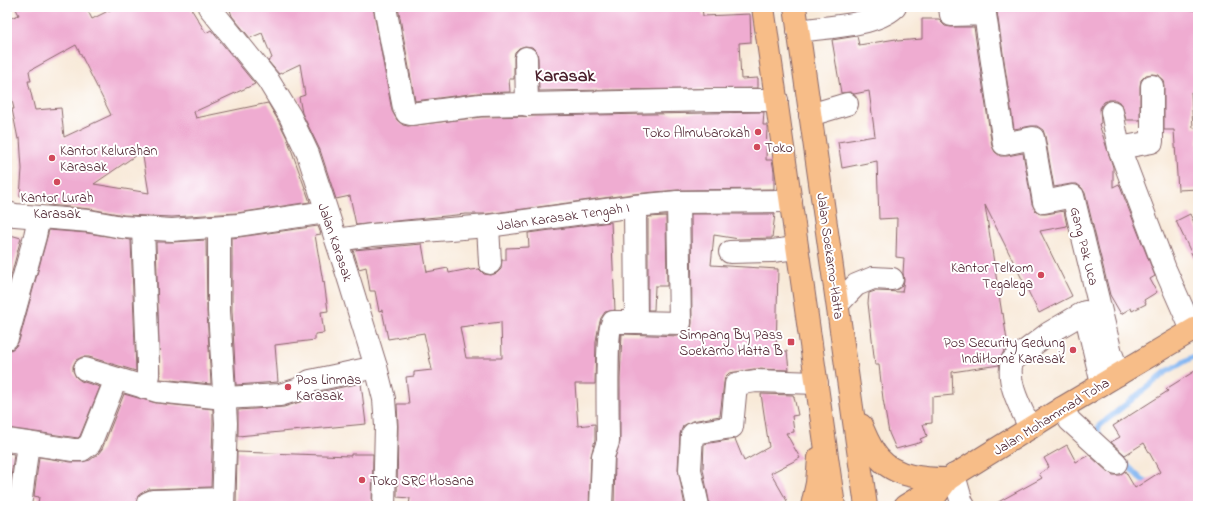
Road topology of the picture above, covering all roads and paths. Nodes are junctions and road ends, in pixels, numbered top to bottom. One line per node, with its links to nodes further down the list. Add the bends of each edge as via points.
1 (209, 7): 19 (street, Jalan Karasak, via 268,80 290,116 308,154)
2 (386, 7): 12 (street, via 404,108 407,112 411,114 480,105)
3 (763, 7): 10 (main road)
4 (795, 7): 7 (main road, Jalan Soekarno-Hatta)
5 (895, 7): 7 (street, via 869,21)
6 (950, 7): 37 (street, Gang Pak Uca, via 951,15 985,14 1004,144 1033,138 1044,202 1073,196 1111,353)
7 (798, 30): 14 (main road, Jalan Soekarno-Hatta)
8 (526, 58): 12 (street)
9 (1152, 86): 15 (street, via 1152,142)
10 (777, 100): 12 (street); 16 (main road)
11 (847, 104): 14 (street)
12 (527, 105)
13 (1112, 112): 15 (street)
14 (810, 115): 30 (main road, Jalan Soekarno-Hatta)
15 (1118, 148): 32 (street, via 1165,269)
16 (791, 201): 17 (street, Jalan Karasak Tengah I); 26 (main road)
17 (678, 202): 18 (street, Jalan Karasak Tengah I); 31 (street, via 680,323)
18 (634, 206): 23 (street, Jalan Karasak Tengah I); 31 (street)
19 (326, 212): 22 (street, via 238,226); 25 (street, Jalan Karasak)
20 (11, 214): 21 (street)
21 (39, 217): 24 (street); 33 (street)
22 (219, 226): 24 (street, via 172,230); 40 (street, via 219,311)
23 (488, 226): 25 (street, Jalan Karasak Tengah I); 28 (street)
24 (143, 228): 39 (street, via 148,363)
25 (336, 240): 34 (street, Jalan Karasak)
26 (797, 248): 27 (street); 38 (main road)
27 (730, 252)
28 (490, 263)
29 (892, 279): 30 (street, via 873,278 856,285)
30 (838, 304): 41 (main road, Jalan Soekarno-Hatta)
31 (636, 322): 53 (street, via 611,324 608,341 608,442 603,456)
32 (1195, 329): 37 (main road, Jalan Mohammad Toha)
33 (7, 338)
34 (376, 367): 40 (street, via 310,381 299,389 280,395); 52 (street, Jalan Karasak, via 384,399 386,426)
35 (85, 369): 36 (street)
36 (116, 379): 39 (street); 46 (street, via 90,444 82,450)
37 (1111, 379): 42 (main road, Jalan Mohammad Toha); 44 (street, via 1085,312 1049,332 1012,361 1010,368 1010,380)
38 (817, 383): 43 (main road); 54 (street, via 756,381 736,384 732,427 692,435 690,470)
39 (145, 388): 40 (street)
40 (224, 398): 49 (street, via 226,423)
41 (852, 402): 48 (main road, via 868,441 878,458 887,465 913,476 930,479); 57 (main road, Jalan Soekarno-Hatta)
42 (1062, 408): 44 (main road, Jalan Mohammad Toha); 47 (street, via 1070,421)
43 (822, 412): 55 (main road, via 817,483); 56 (main road)
44 (1030, 428): 48 (main road, Jalan Mohammad Toha)
45 (7, 440): 46 (street)
46 (28, 443): 50 (street)
47 (1116, 463)
48 (951, 477): 58 (main road, Jalan Mohammad Toha); 59 (main road); 60 (street)
49 (223, 502): 51 (street, via 153,501)
50 (20, 506)
51 (148, 506)
52 (384, 506)
53 (601, 506)
54 (698, 506)
55 (812, 506)
56 (834, 506)
57 (866, 506)
58 (905, 506)
59 (928, 506)
60 (964, 506)

